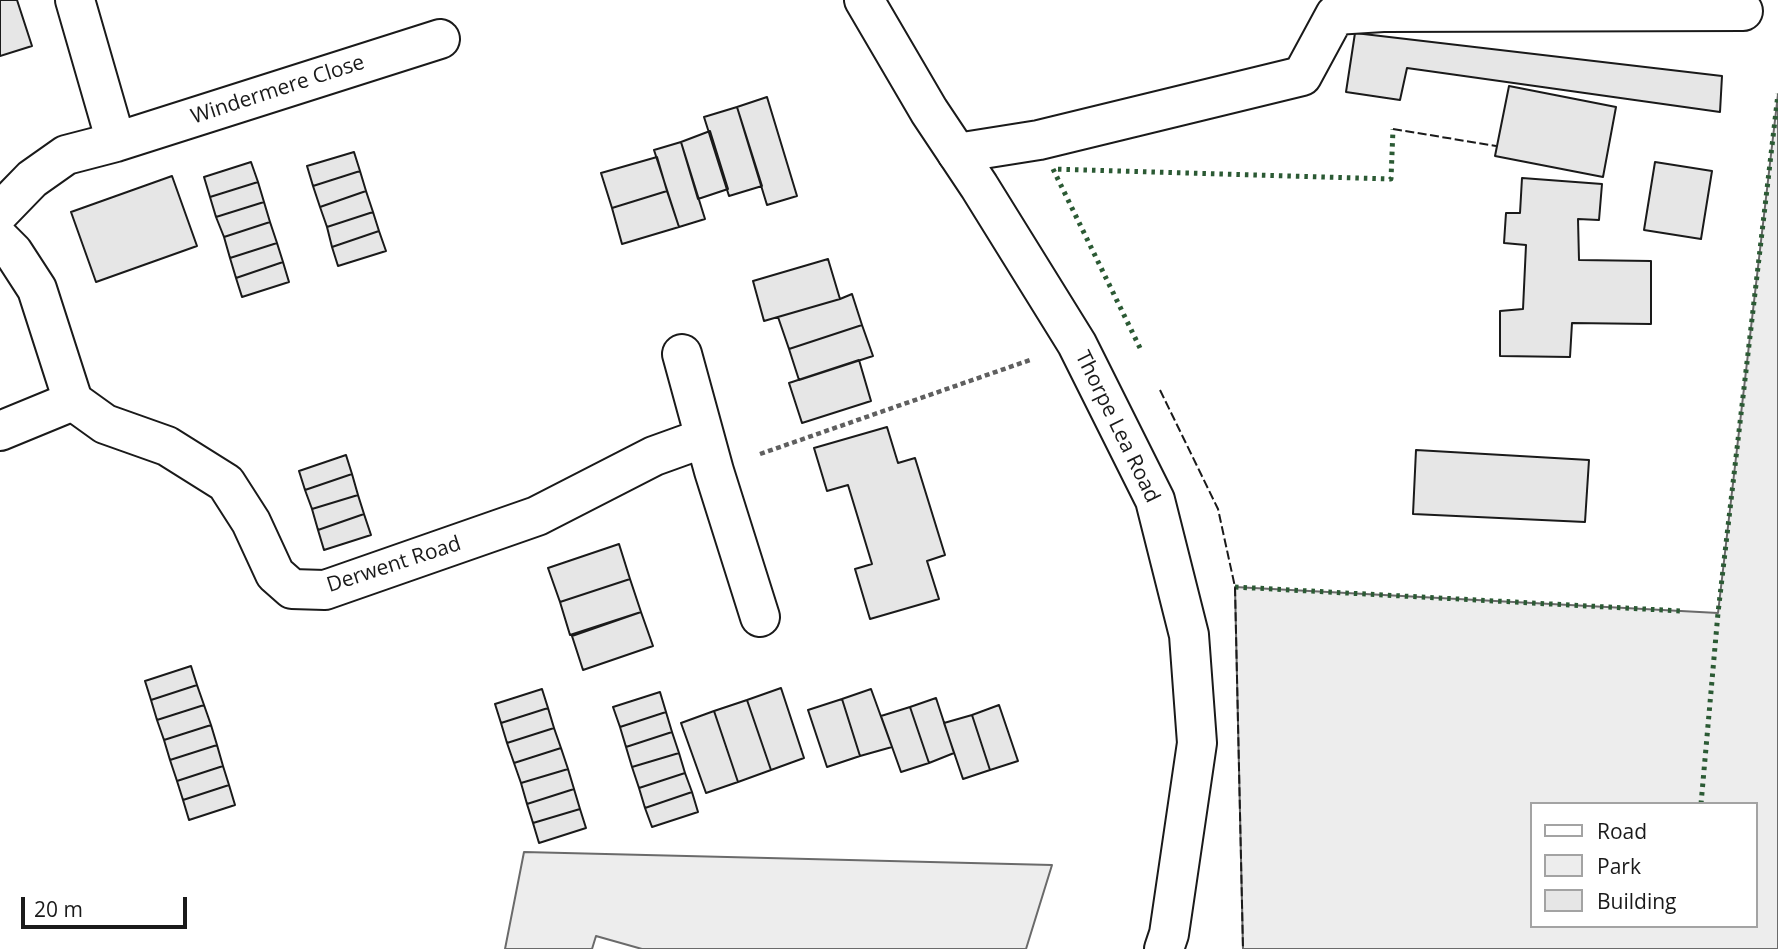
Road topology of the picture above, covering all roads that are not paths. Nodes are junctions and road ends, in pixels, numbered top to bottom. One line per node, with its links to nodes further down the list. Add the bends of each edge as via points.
1 (75, 0): 5 (street)
2 (864, 0): 6 (street, Thorpe Lea Road)
3 (1743, 11): 6 (street, via 1335,15 1303,75 1038,140)
4 (440, 39): 5 (street, Windermere Close)
5 (116, 142): 7 (street, Windermere Close, via 66,155 32,179)
6 (957, 153): 14 (street, Thorpe Lea Road, via 1077,344 1155,500 1189,635 1197,743)
7 (0, 212)
8 (0, 239): 10 (street, via 37,289)
9 (682, 354): 12 (street)
10 (73, 401): 11 (street); 12 (street, Derwent Road, via 105,424 167,446 226,483 275,573 292,589 325,590 537,516 654,456)
11 (0, 431)
12 (709, 454): 13 (street)
13 (760, 617)
14 (1164, 949)

